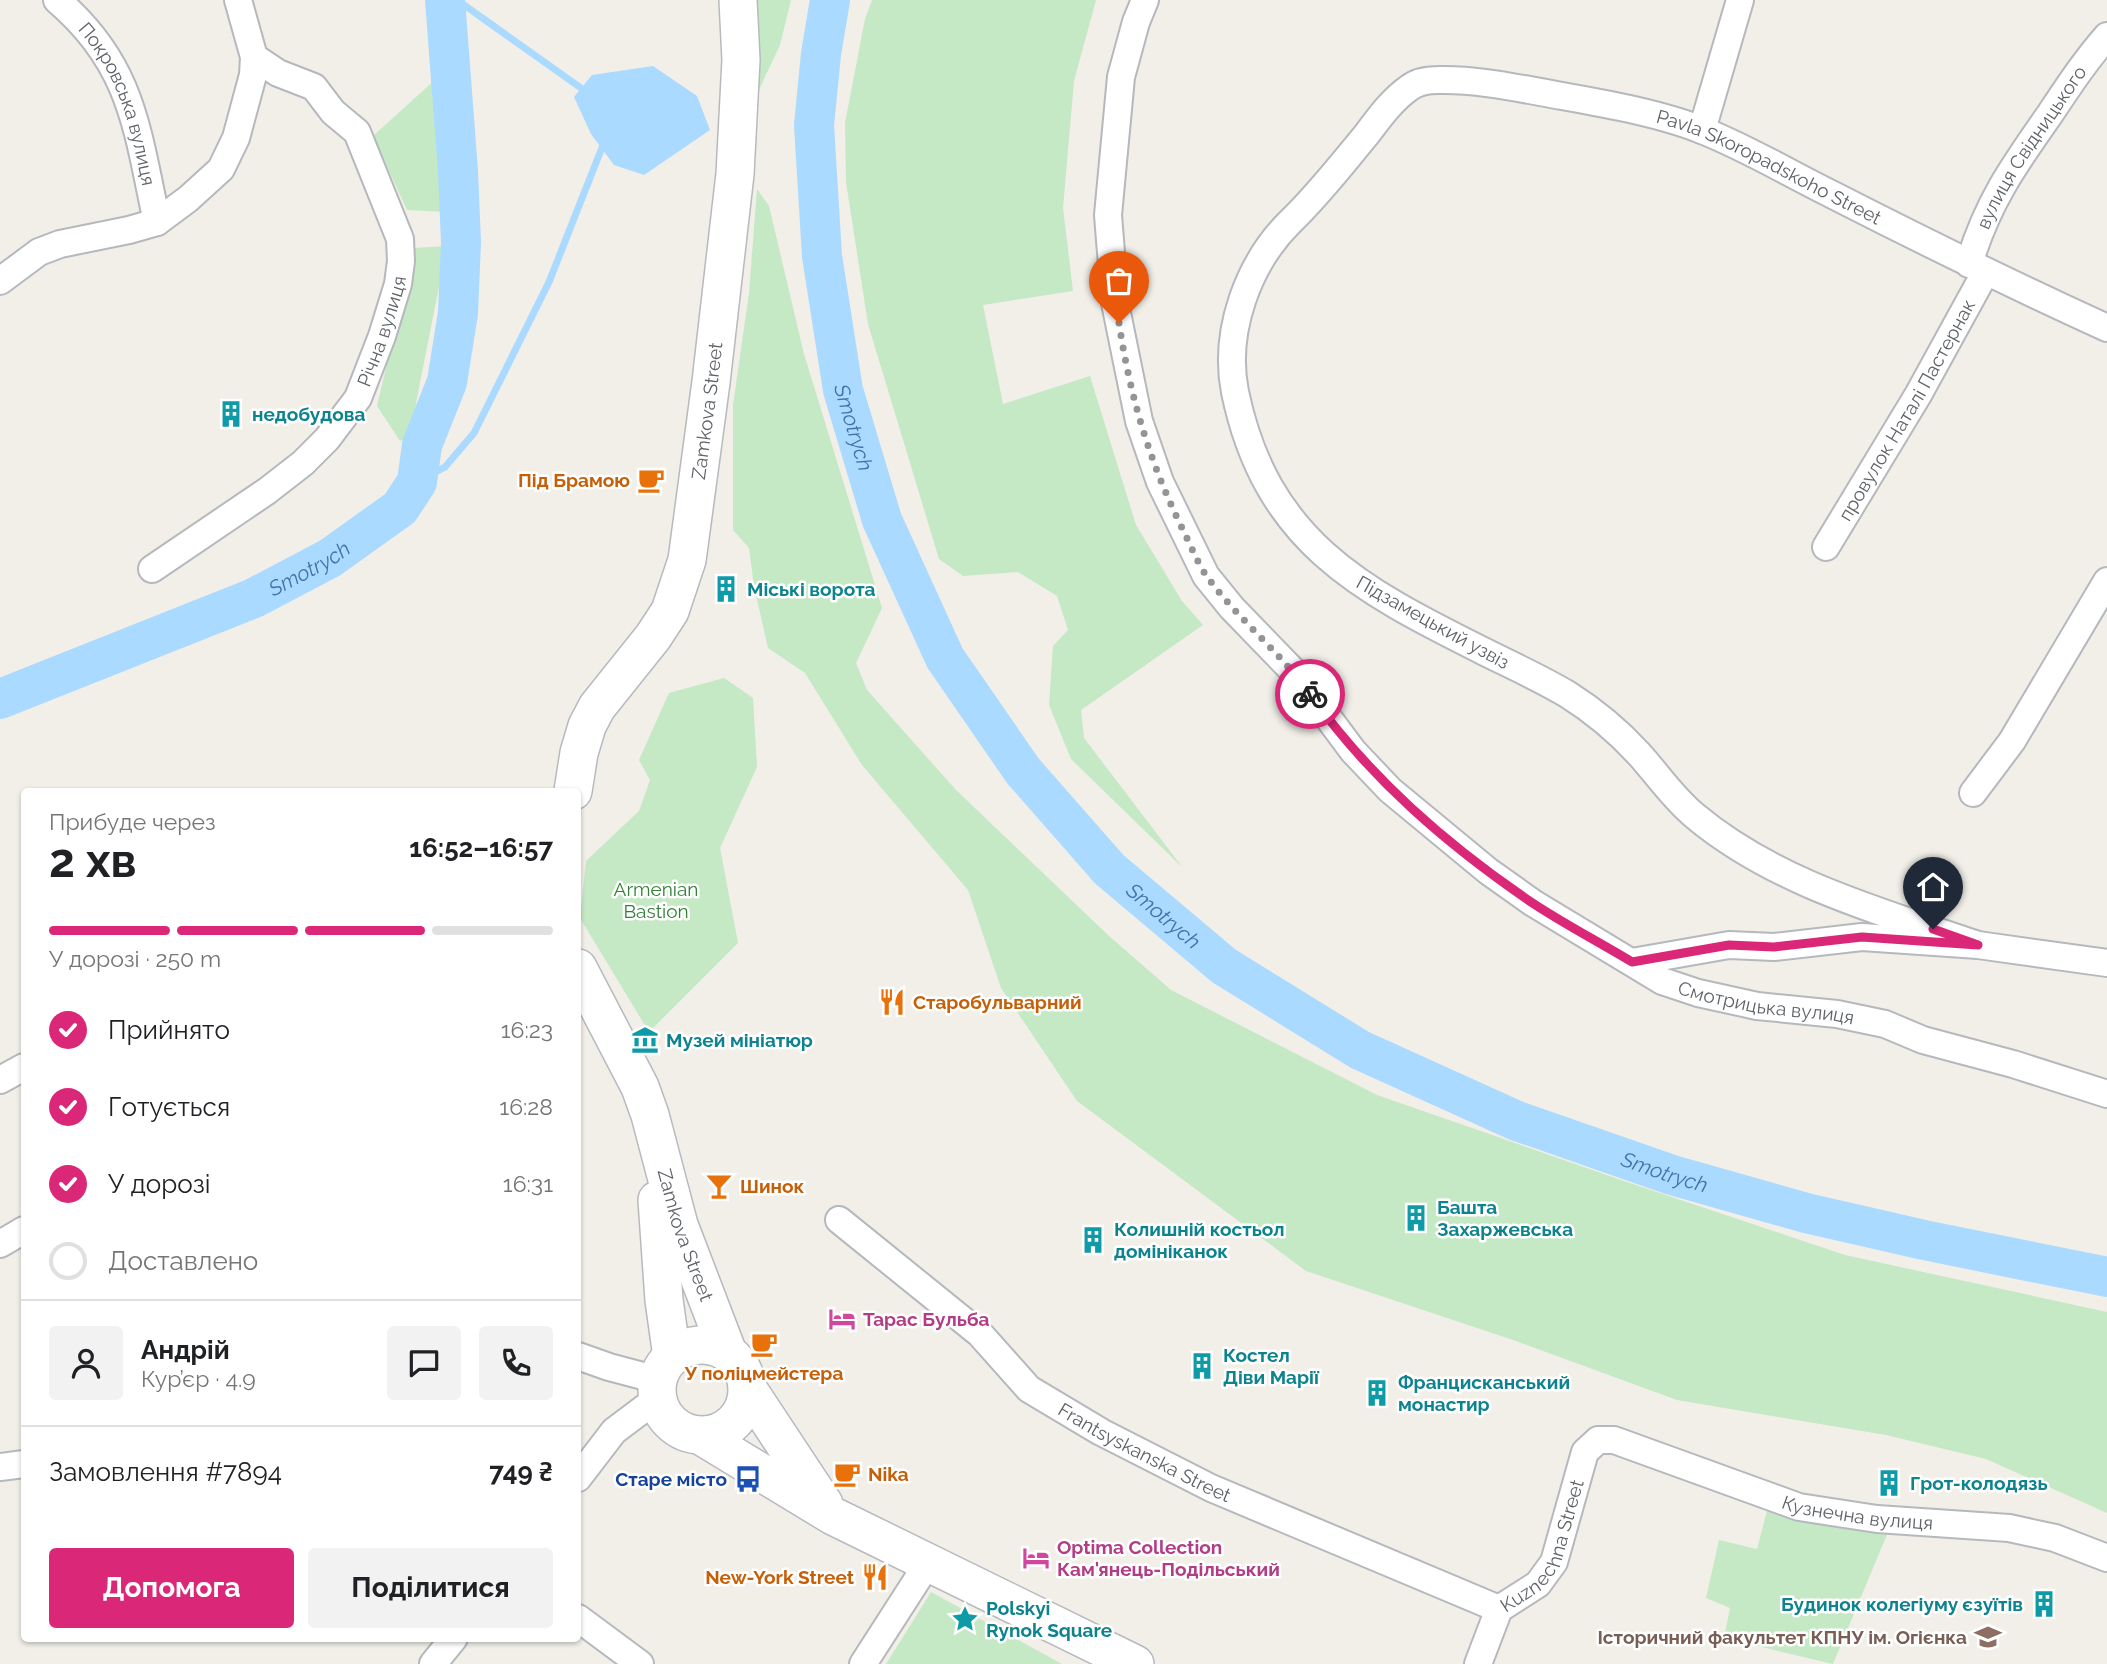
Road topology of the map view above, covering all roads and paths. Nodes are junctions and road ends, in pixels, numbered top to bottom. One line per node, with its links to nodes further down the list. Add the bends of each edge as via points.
1 (57, 0): 10 (street, Покровська вулиця, via 97,39 122,83)
2 (238, 0): 7 (street)
3 (738, 0): 17 (main road, Zamkova Street, via 738,140 687,560 670,611 587,726)
4 (1145, 0): 20 (street, Смотрицька вулиця, via 1121,77 1108,215 1110,260 1139,421 1160,482 1206,576 1295,673 1353,751 1390,790 1511,887)
5 (1740, 0): 9 (street)
6 (2107, 36): 11 (street, вулиця Свідницького, via 2082,64 1998,189 1978,233)
7 (254, 57): 10 (street, via 249,94 230,154 221,169); 15 (street, Річна вулиця, via 314,88 357,132 400,239 398,284 358,398 327,439 267,491)
8 (1411, 86): 9 (street, Pavla Skoropadskoho Street, via 1448,80 1524,89 1618,107); 19 (street, Підзамецький узвіз, via 1270,246 1237,318 1234,384 1247,433 1274,496 1314,546 1371,590 1591,710 1692,813 1746,852 1850,900)
9 (1702, 130): 11 (street, Pavla Skoropadskoho Street)
10 (157, 222): 12 (street, via 60,244 39,252)
11 (1977, 268): 13 (street, Pavla Skoropadskoho Street); 14 (street, провулок Наталі Пастернак, via 1918,396)
12 (0, 281)
13 (2107, 328)
14 (1826, 547)
15 (152, 569)
16 (2107, 581): 18 (street, via 2012,741)
17 (573, 788)
18 (1973, 793)
19 (1978, 945): 20 (street, via 1862,937 1774,947 1729,945); 21 (street)
20 (1632, 962): 25 (street, Смотрицька вулиця, via 1662,981 1698,993 1885,1024 1923,1040)
21 (2107, 963)
22 (581, 974): 26 (main road, Zamkova Street, via 627,1059)
23 (21, 1069): 24 (street)
24 (0, 1080)
25 (2107, 1094)
26 (650, 1115): 30 (main road, Zamkova Street, via 679,1225); 32 (main road, Zamkova Street, via 664,1300)
27 (839, 1220): 41 (street, Frantsyskanska Street, via 981,1334 1029,1389 1101,1432 1211,1488)
28 (21, 1232): 29 (street)
29 (0, 1244)
30 (728, 1353): 32 (main road, via 705,1345 682,1350); 33 (main road, via 745,1375)
31 (581, 1357): 32 (street)
32 (663, 1378): 34 (main road, via 667,1420); 37 (street)
33 (748, 1390): 34 (main road, via 746,1404 729,1427); 38 (main road)
34 (701, 1436): 38 (main road)
35 (21, 1464): 36 (street)
36 (0, 1467)
37 (581, 1474)
38 (833, 1516): 40 (main road)
39 (2107, 1559): 41 (street, Kuznechna Street, via 2055,1538 2009,1528 1877,1519 1799,1507 1614,1440 1598,1440 1585,1452 1554,1562 1538,1584)
40 (928, 1563): 46 (street); 47 (main road)
41 (1499, 1609): 48 (street, Kuznechna Street)
42 (581, 1620): 45 (street)
43 (451, 1642): 44 (street)
44 (433, 1664)
45 (640, 1664)
46 (863, 1664)
47 (1135, 1664)
48 (1478, 1664)

